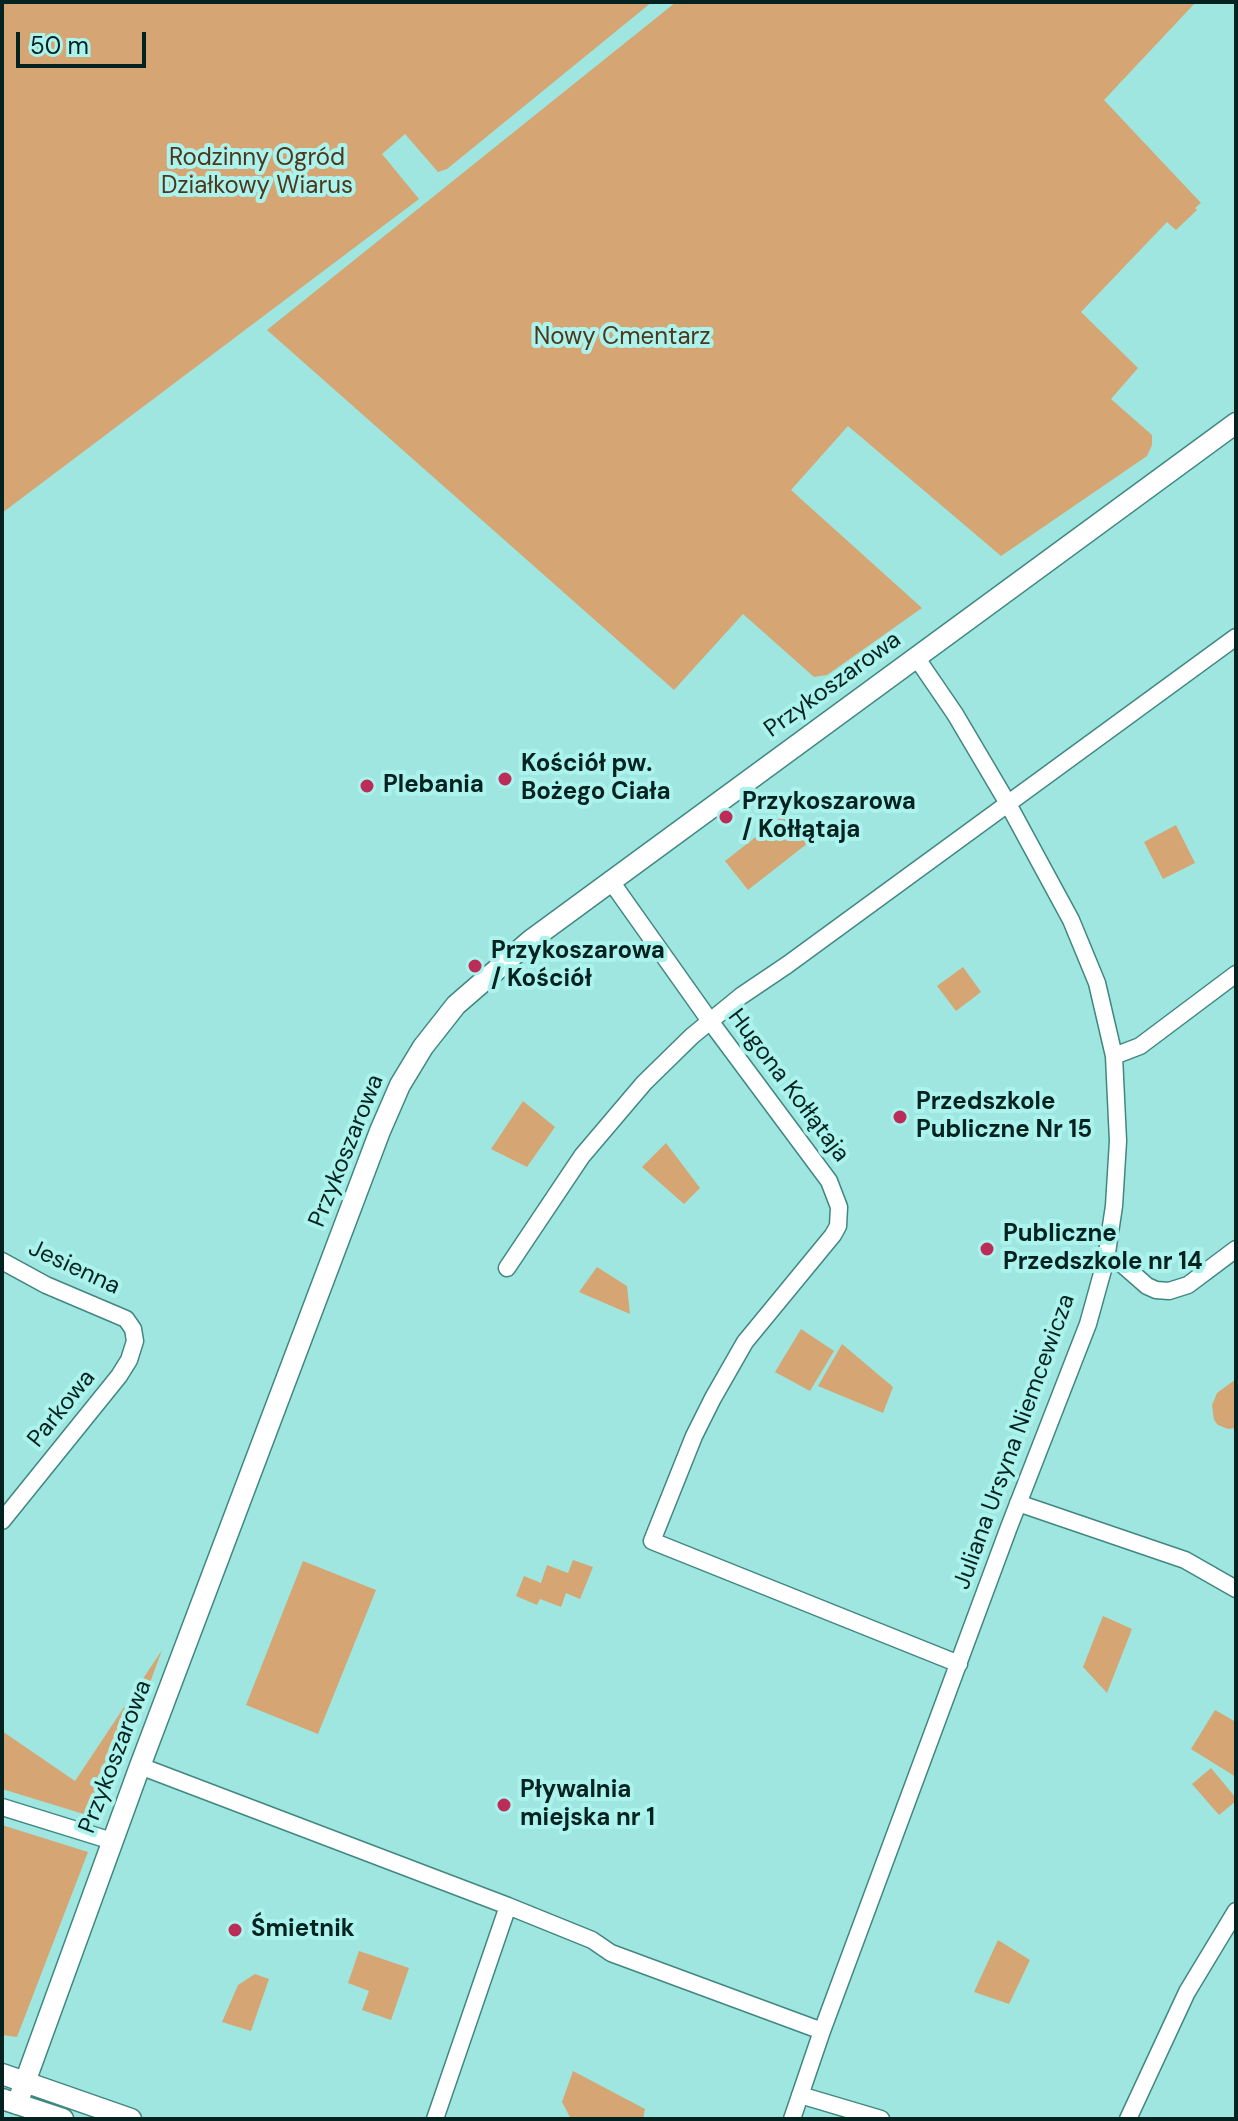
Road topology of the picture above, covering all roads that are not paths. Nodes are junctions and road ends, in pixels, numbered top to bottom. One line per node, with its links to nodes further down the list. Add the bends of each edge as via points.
1 (1236, 423): 3 (street, Przykoszarowa)
2 (1236, 637): 4 (street)
3 (916, 657): 4 (street, Juliana Ursyna Niemcewicza); 5 (street, Przykoszarowa)
4 (1007, 802): 7 (street); 8 (street, Juliana Ursyna Niemcewicza, via 1071,920 1097,983)
5 (610, 880): 7 (street, Hugona Kołłątaja); 18 (street, Przykoszarowa, via 474,987 409,1069 380,1131)
6 (1236, 974): 8 (street, via 1140,1046)
7 (710, 1021): 12 (street, via 612,1118); 17 (street, Hugona Kołłątaja, via 829,1181 838,1199 839,1220 824,1248 733,1362 694,1436 652,1541)
8 (1114, 1056): 10 (street, Juliana Ursyna Niemcewicza, via 1118,1141)
9 (1236, 1249): 10 (street, via 1188,1285 1169,1291 1147,1286 1123,1265)
10 (1106, 1259): 14 (street, Juliana Ursyna Niemcewicza, via 1088,1324)
11 (2, 1261): 13 (street, Jesienna)
12 (507, 1268)
13 (126, 1319): 15 (street, Parkowa, via 135,1341 129,1360)
14 (1018, 1503): 16 (street, via 1185,1560); 17 (street, Juliana Ursyna Niemcewicza)
15 (2, 1521)
16 (1236, 1589)
17 (959, 1664): 23 (street, Juliana Ursyna Niemcewicza)
18 (140, 1766): 20 (street, Przykoszarowa); 21 (street)
19 (2, 1807): 20 (street)
20 (112, 1841): 25 (street, Przykoszarowa)
21 (508, 1906): 23 (street, via 611,1953); 30 (street)
22 (1236, 1911): 33 (street, via 1187,1992)
23 (822, 2031): 26 (street, Juliana Ursyna Niemcewicza)
24 (2, 2074): 25 (street)
25 (24, 2082): 27 (street, Przykoszarowa); 29 (street)
26 (800, 2095): 31 (street, Juliana Ursyna Niemcewicza); 32 (street)
27 (9, 2102): 28 (street)
28 (63, 2119)
29 (131, 2119)
30 (435, 2119)
31 (792, 2119)
32 (881, 2119)
33 (1128, 2119)

